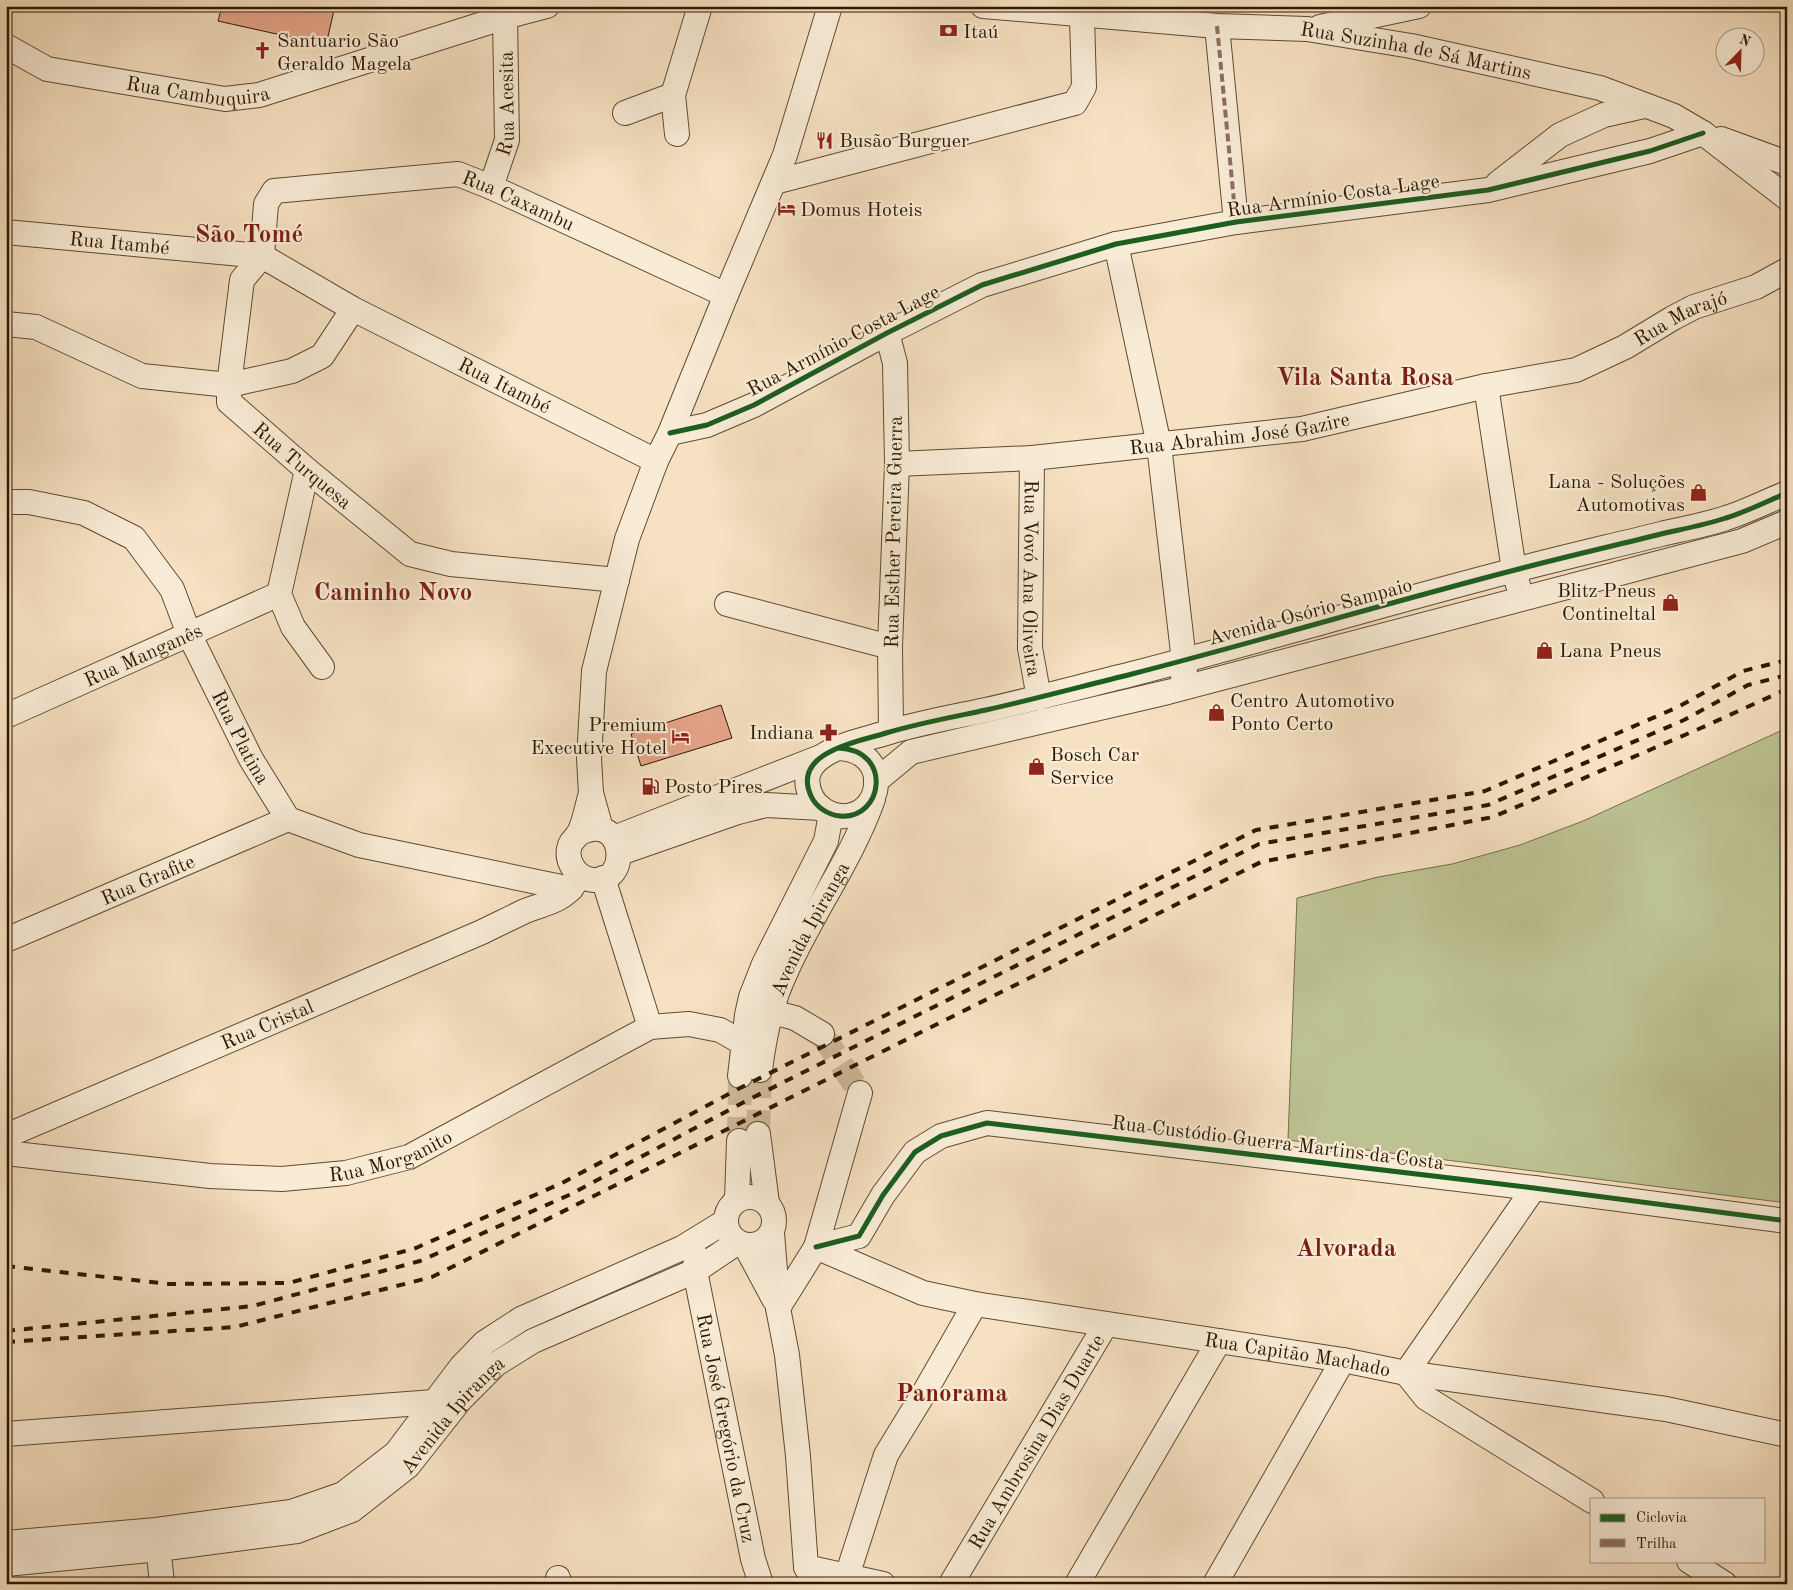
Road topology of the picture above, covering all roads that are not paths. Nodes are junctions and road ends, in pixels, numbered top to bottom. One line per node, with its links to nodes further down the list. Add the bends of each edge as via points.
1 (547, 6): 6 (street, Rua Cambuquira)
2 (700, 6): 12 (street)
3 (830, 6): 23 (street)
4 (983, 6): 7 (street, Rua Suzinha de Sá Martins)
5 (1419, 6): 9 (street)
6 (501, 12): 10 (street, Rua Cambuquira, via 259,95 225,99 48,69); 24 (street, Rua Acesita, via 507,140)
7 (1082, 16): 8 (street, Rua Suzinha de Sá Martins); 23 (street, via 1084,87 1075,103)
8 (1217, 26): 9 (street, Rua Suzinha de Sá Martins); 27 (street)
9 (1307, 29): 11 (street, Rua Suzinha de Sá Martins, via 1411,46)
10 (6, 46)
11 (1600, 88): 13 (street, Rua Suzinha de Sá Martins); 15 (street, via 1604,96)
12 (673, 95): 14 (street); 18 (street)
13 (1644, 106): 15 (street); 16 (street, Rua Suzinha de Sá Martins)
14 (626, 113)
15 (1604, 115): 19 (street)
16 (1674, 116): 17 (street, Rua Suzinha de Sá Martins); 20 (street, via 1678,128)
17 (1703, 133): 20 (street, Rua Armínio Costa Lage); 21 (street); 26 (street, Rua Suzinha de Sá Martins)
18 (677, 134)
19 (1560, 135): 22 (street, via 1557,152); 25 (street)
20 (1671, 145): 22 (street, Rua Armínio Costa Lage)
21 (1787, 163)
22 (1566, 171): 25 (street, Rua Armínio Costa Lage)
23 (775, 182): 32 (street)
24 (491, 187): 30 (street, Rua Caxambu, via 458,174 274,191 266,204); 32 (street, Rua Caxambu)
25 (1488, 190): 27 (street, Rua Armínio Costa Lage)
26 (1787, 198)
27 (1236, 222): 29 (street, Rua Armínio Costa Lage)
28 (6, 232): 30 (street, Rua Itambé)
29 (1116, 244): 35 (street, Rua Armínio Costa Lage, via 982,285); 40 (street)
30 (262, 256): 33 (street, Rua Itambé); 37 (street, via 242,280)
31 (1787, 270): 36 (street, Rua Marajó, via 1756,287 1694,307 1625,347)
32 (726, 295): 39 (street)
33 (353, 309): 37 (street, via 322,356 292,371); 42 (street, Rua Itambé)
34 (6, 324): 37 (street, via 36,327 142,376)
35 (887, 333): 39 (street, Rua Armínio Costa Lage, via 754,405 707,425); 43 (street, Rua Esther Pereira Guerra, via 895,363)
36 (1576, 370): 38 (street, Rua Abrahim José Gazire)
37 (229, 385): 44 (street, Rua Turquesa, via 229,402)
38 (1486, 386): 40 (street, Rua Abrahim José Gazire, via 1302,430); 48 (street)
39 (670, 433): 42 (street)
40 (1159, 445): 41 (street, Rua Abrahim José Gazire); 55 (street)
41 (1032, 458): 43 (street, Rua Abrahim José Gazire); 58 (street, Rua Vovó Ana Oliveira, via 1030,648)
42 (656, 461): 49 (street, via 627,538)
43 (897, 464): 54 (street, Rua Esther Pereira Guerra)
44 (307, 470): 49 (street, Rua Turquesa, via 410,554 451,564); 50 (street)
45 (1787, 493): 48 (street, Avenida Osório Sampaio, via 1727,518)
46 (6, 502): 53 (street, Rua Platina, via 29,502 84,513 134,538 172,589)
47 (1787, 522): 51 (street, Avenida Osório Sampaio, via 1742,541)
48 (1514, 570): 51 (street); 55 (street, Avenida Osório Sampaio)
49 (617, 580): 65 (street, via 594,671 589,759)
50 (279, 594): 53 (street, Rua Manganês); 56 (street, via 293,627)
51 (1522, 599): 57 (street, Avenida Osório Sampaio)
52 (727, 604): 54 (street)
53 (189, 634): 59 (street, Rua Manganês); 64 (street, Rua Platina, via 251,759)
54 (890, 647): 60 (street, Rua Esther Pereira Guerra)
55 (1184, 660): 57 (street, via 1182,677); 58 (street, Avenida Osório Sampaio)
56 (322, 667)
57 (1168, 692): 62 (street, Avenida Osório Sampaio, via 912,752)
58 (1039, 698): 60 (street, Avenida Osório Sampaio)
59 (6, 716)
60 (891, 731): 61 (street, Avenida Osório Sampaio)
61 (828, 753): 62 (street, via 849,748 860,752 874,770); 63 (street, via 811,767 808,778 813,800); 65 (street, Avenida Osório Sampaio)
62 (876, 786): 63 (street, via 862,810 852,815 841,816); 71 (street, Avenida Ipiranga, via 863,826 784,974)
63 (826, 811): 65 (street, via 766,805); 74 (street, Avenida Ipiranga, via 826,841 760,972 747,1015)
64 (288, 818): 68 (street, via 359,845); 70 (street, Rua Grafite)
65 (596, 841): 66 (street, via 619,861); 67 (street, via 571,866); 68 (street)
66 (603, 878): 67 (street); 72 (street)
67 (576, 882): 68 (street); 69 (street, Rua Cristal, via 562,897)
68 (547, 885): 69 (street, Rua Cristal)
69 (527, 911): 76 (street, Rua Cristal)
70 (6, 940)
71 (772, 1012): 73 (street, via 795,1018); 74 (street, Avenida Ipiranga, via 750,1073)
72 (650, 1027): 74 (street, Rua Morganito, via 689,1024 720,1030); 77 (street, Rua Morganito, via 409,1157 346,1173 282,1179 210,1176)
73 (822, 1034)
74 (743, 1043)
75 (860, 1094): 86 (street)
76 (6, 1136)
77 (6, 1154)
78 (1534, 1188): 81 (street, Rua Custódio Guerra Martins da Costa); 86 (street, Rua Custódio Guerra Martins da Costa, via 987,1122 941,1136 915,1152 883,1195 859,1236); 93 (street)
79 (737, 1200): 80 (street, via 753,1197); 80 (street, via 748,1137); 82 (street, via 727,1213)
80 (767, 1203): 83 (street, via 775,1217)
81 (1787, 1221)
82 (726, 1222): 84 (street, Avenida Ipiranga); 85 (street, via 731,1237)
83 (772, 1233): 85 (street, via 761,1243); 89 (street)
84 (703, 1236): 87 (street, Rua José Gregório da Cruz, via 696,1252); 94 (street, Avenida Ipiranga, via 521,1319 484,1343)
85 (742, 1244): 87 (street, Avenida Ipiranga); 89 (street)
86 (816, 1248): 88 (street, Rua Capitão Machado, via 924,1293); 89 (street)
87 (695, 1271): 98 (street, Avenida Ipiranga, via 533,1341 496,1364 461,1399 408,1466 352,1510 297,1531); 105 (street, Rua José Gregório da Cruz)
88 (975, 1304): 90 (street, Rua Capitão Machado); 103 (street, via 886,1455)
89 (778, 1308): 102 (street, via 787,1355)
90 (1106, 1324): 91 (street, Rua Capitão Machado); 107 (street, Rua Ambrosina Dias Duarte)
91 (1219, 1341): 92 (street, Rua Capitão Machado); 108 (street)
92 (1343, 1360): 93 (street, Rua Capitão Machado); 109 (street)
93 (1406, 1373): 96 (street, Rua Capitão Machado, via 1666,1409); 97 (street, via 1426,1398)
94 (434, 1402): 95 (street); 98 (street, Avenida Ipiranga, via 396,1453 343,1494 291,1512)
95 (6, 1434)
96 (1787, 1435)
97 (1590, 1500)
98 (158, 1540): 99 (street, Avenida Ipiranga); 101 (street, Avenida Ipiranga); 104 (street)
99 (6, 1543)
100 (1691, 1562): 110 (street)
101 (6, 1564)
102 (810, 1576): 103 (street)
103 (847, 1576): 106 (street)
104 (162, 1584)
105 (760, 1584)
106 (883, 1584)
107 (951, 1584)
108 (1077, 1584)
109 (1215, 1584)
110 (1725, 1584)

